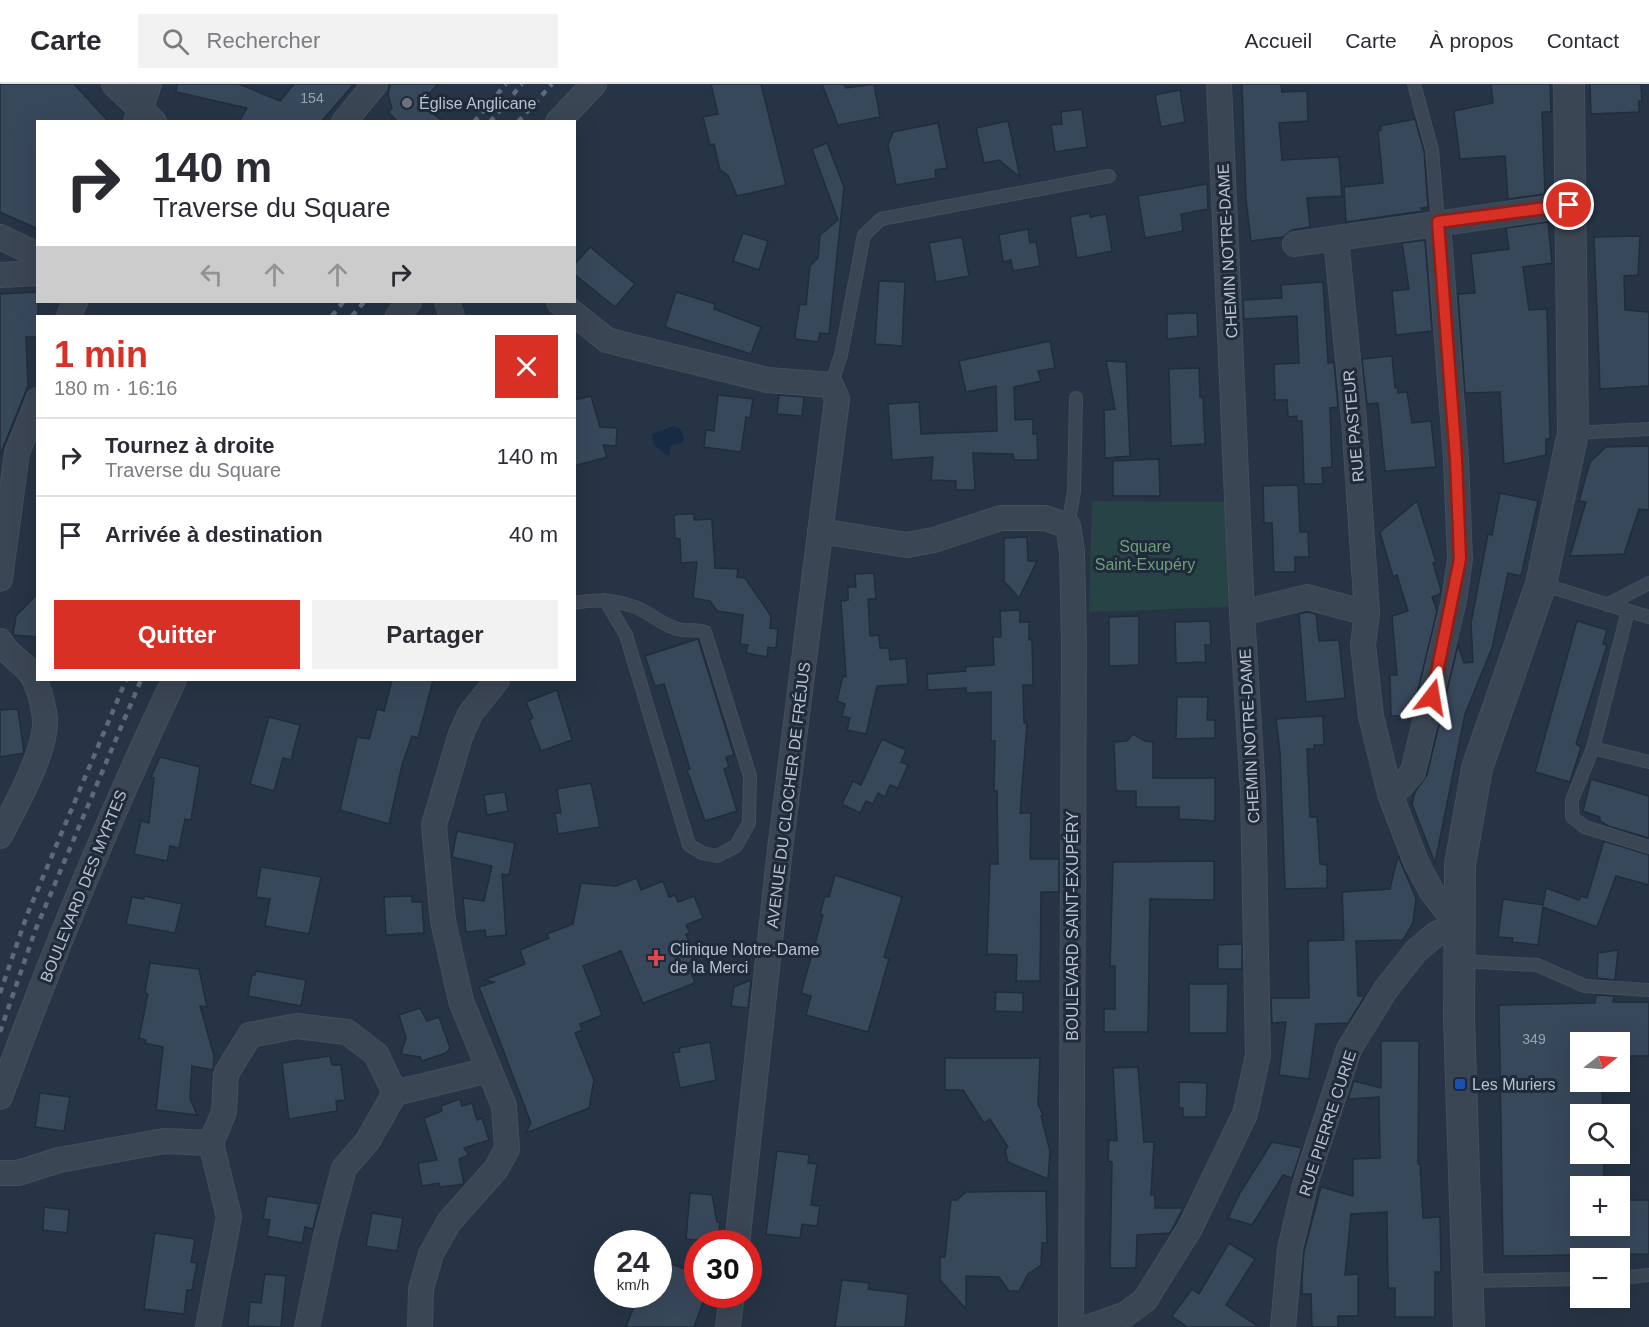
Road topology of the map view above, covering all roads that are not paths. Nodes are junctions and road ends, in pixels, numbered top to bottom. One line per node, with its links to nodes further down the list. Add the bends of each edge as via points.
1 (114, 84): 8 (street)
2 (149, 84): 8 (street)
3 (375, 84): 9 (street)
4 (594, 84): 10 (street)
5 (1219, 84): 39 (street, CHEMIN NOTRE-DAME)
6 (1414, 84): 13 (lane, via 1432,150)
7 (1569, 84): 12 (street)
8 (143, 118)
9 (349, 119)
10 (560, 120)
11 (1109, 176): 25 (lane, via 881,219 864,235 841,355)
12 (1569, 205): 13 (street); 29 (street)
13 (1438, 222): 15 (street); 47 (street, via 1460,559 1452,611 1413,772)
14 (0, 237): 17 (street)
15 (1336, 239): 16 (street); 40 (street, RUE PASTEUR, via 1354,420)
16 (1295, 244)
17 (36, 254)
18 (36, 273): 19 (street)
19 (0, 275)
20 (408, 303): 22 (street)
21 (560, 303): 23 (street)
22 (399, 315)
23 (575, 315)
24 (576, 315): 25 (street, via 607,340 767,380)
25 (831, 385): 31 (street, AVENUE DU CLOCHER DE FRÉJUS, via 837,399)
26 (1076, 398): 30 (lane, BOULEVARD SAINT-EXUPÉRY, via 1074,491)
27 (36, 405): 32 (street, via 17,453)
28 (1649, 429): 29 (lane)
29 (1574, 433): 34 (street)
30 (1068, 526): 31 (street, via 1045,518 1001,518 907,545); 68 (street, BOULEVARD SAINT-EXUPÉRY, via 1074,645)
31 (820, 531): 58 (street, AVENUE DU CLOCHER DE FRÉJUS)
32 (0, 579)
33 (1649, 583): 37 (lane)
34 (1541, 584): 37 (lane); 50 (street, via 1477,768 1460,865)
35 (605, 600): 35 (lane, via 636,607 682,630 705,633 750,776 749,823 736,846 717,856 689,845 626,635); 36 (lane)
36 (576, 603)
37 (1607, 605): 38 (lane)
38 (1628, 611): 41 (lane); 45 (lane)
39 (1242, 613): 40 (street, via 1307,597); 69 (street, CHEMIN NOTRE-DAME, via 1253,792 1258,1055 1245,1114 1190,1228 1145,1300 1126,1314)
40 (1366, 613): 47 (street, RUE PASTEUR, via 1363,645 1371,716)
41 (1649, 617)
42 (0, 641): 48 (street, via 36,682 45,719 44,735 28,779)
43 (174, 681): 55 (street, BOULEVARD DES MYRTES, via 122,789)
44 (496, 681): 53 (street, via 470,714 460,737 434,825 443,921 462,1001)
45 (1593, 748): 46 (lane); 49 (lane, via 1572,800 1572,817 1585,827)
46 (1649, 762)
47 (1390, 794): 50 (street, RUE PASTEUR, via 1416,862 1432,892)
48 (0, 836)
49 (1649, 847)
50 (1458, 925): 51 (street); 70 (street, RUE PIERRE CURIE, via 1436,934 1416,951 1386,988 1349,1049 1306,1181 1290,1249)
51 (1459, 961): 52 (lane, via 1537,965 1586,986); 62 (street)
52 (1649, 990)
53 (489, 1070): 54 (street); 66 (street, via 504,1106 507,1149 496,1169 449,1222 431,1254 421,1289)
54 (395, 1093): 56 (street, via 376,1054 346,1032 297,1026 250,1035 226,1074 224,1112); 65 (street, via 367,1142 344,1168)
55 (0, 1096)
56 (211, 1143): 57 (street, via 164,1141 59,1160 18,1173); 64 (street, via 229,1217)
57 (0, 1173)
58 (739, 1230)
59 (1649, 1275): 60 (lane)
60 (1630, 1277)
61 (1570, 1279): 62 (lane)
62 (1467, 1281): 71 (street)
63 (730, 1308): 67 (street)
64 (208, 1327)
65 (307, 1327)
66 (420, 1327)
67 (728, 1327)
68 (1071, 1327)
69 (1090, 1327)
70 (1283, 1327)
71 (1469, 1327)

